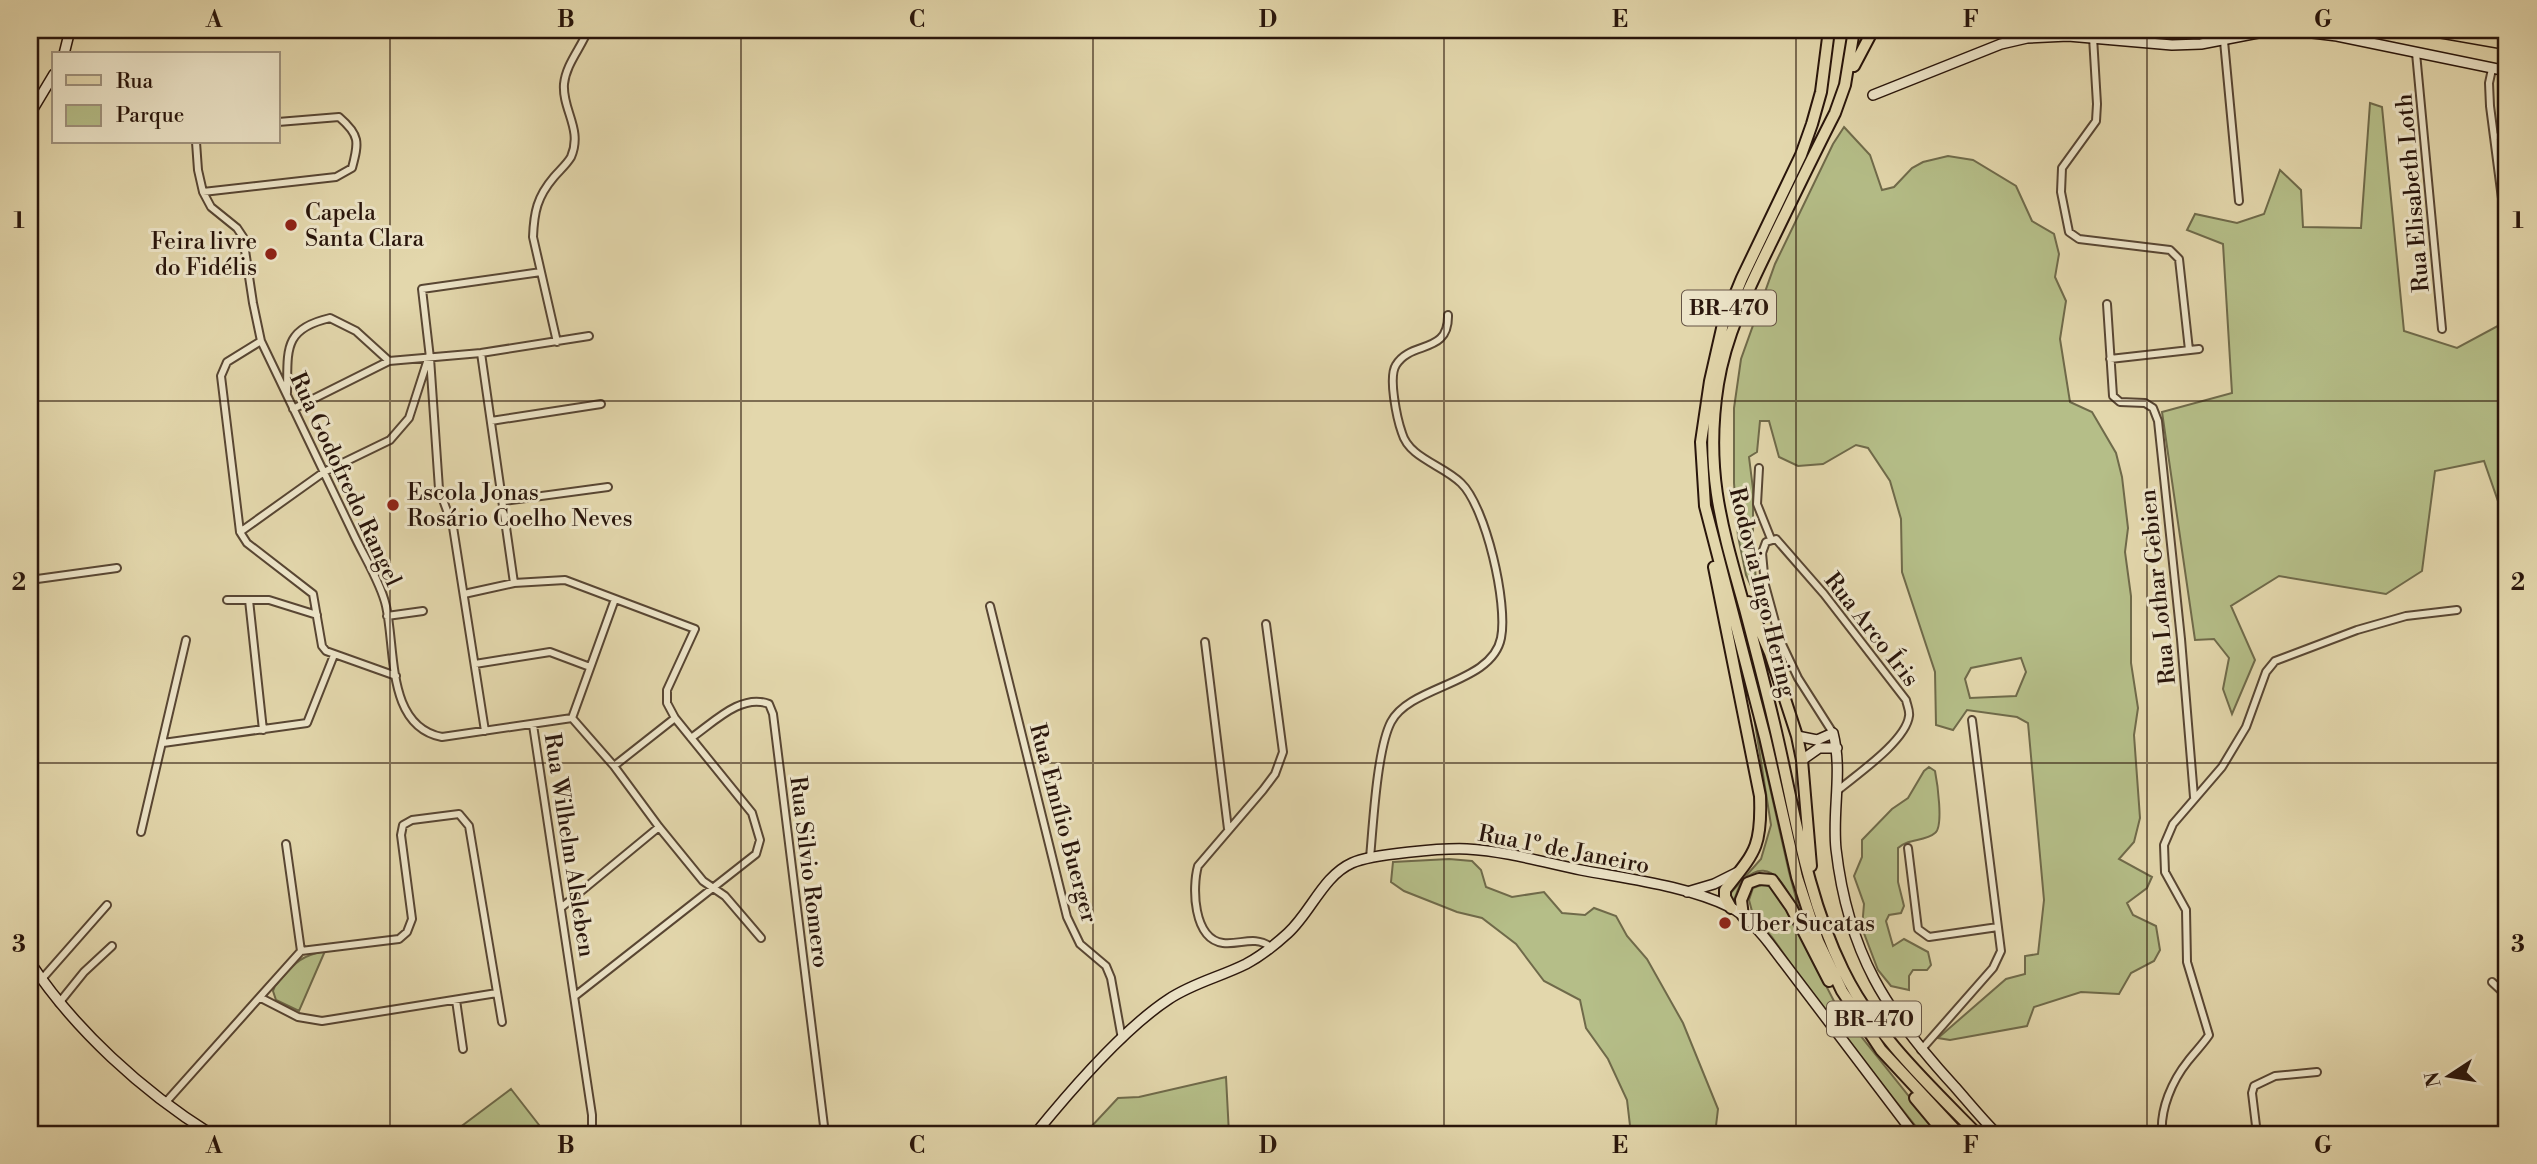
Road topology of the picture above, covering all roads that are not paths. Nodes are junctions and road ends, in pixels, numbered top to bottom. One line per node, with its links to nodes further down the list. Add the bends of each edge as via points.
1 (70, 30): 12 (street)
2 (588, 30): 28 (street, via 564,82 576,132 570,158 540,195 534,220)
3 (1829, 30): 49 (highway, Rodovia Ingo Hering / BR-470, via 1821,92 1801,155 1723,324 1701,442)
4 (1854, 30): 17 (highway, Rodovia Ingo Hering / BR-470)
5 (1873, 30): 17 (highway)
6 (2427, 30): 11 (main road)
7 (2497, 30): 8 (main road)
8 (2507, 32)
9 (2093, 37): 10 (street, via 2172,45); 18 (street, via 2026,38 2001,44); 36 (street, via 2096,121 2062,169 2061,192 2069,232 2079,239 2175,254)
10 (2224, 41): 13 (street, via 2288,30); 25 (street)
11 (2507, 44)
12 (64, 52)
13 (2416, 53): 14 (street); 31 (street, Rua Elisabeth Loth)
14 (2492, 69): 15 (street); 22 (street, via 2489,83)
15 (2507, 71)
16 (52, 77): 19 (street)
17 (1845, 85): 54 (highway, Rodovia Ingo Hering / BR-470, via 1740,308 1718,382 1712,432 1716,495)
18 (1873, 95)
19 (30, 114)
20 (280, 122): 24 (street, via 339,117 357,138 352,167 337,177)
21 (2507, 136): 22 (street)
22 (2495, 137): 26 (street)
23 (196, 144): 24 (street)
24 (203, 192): 33 (street, Rua Godofredo Rangel, via 211,207 243,237)
25 (2239, 201)
26 (2506, 207): 27 (street)
27 (2507, 237)
28 (541, 272): 34 (street); 38 (street, via 422,289)
29 (2107, 304): 39 (street)
30 (1448, 315): 92 (street, via 1444,337 1402,357 1392,380 1406,444 1460,482 1475,500 1486,527 1503,615 1501,641 1486,663 1405,705 1391,721 1384,742)
31 (2442, 329)
32 (589, 336): 34 (street)
33 (261, 341): 41 (street, Rua Godofredo Rangel); 50 (street, via 227,362 221,376)
34 (558, 342): 37 (street)
35 (2199, 349): 36 (street)
36 (2189, 350): 39 (street)
37 (481, 354): 38 (street); 44 (street)
38 (429, 359): 40 (street); 46 (street, via 409,418 390,440); 56 (street, via 439,489 453,527)
39 (2110, 359): 86 (street, Rua Lothar Gebien, via 2113,396 2120,402 2145,403 2153,408 2158,421)
40 (389, 360): 41 (street, via 356,331 330,318 312,322 298,330 288,352); 43 (street)
41 (287, 395): 43 (street, Rua Godofredo Rangel)
42 (601, 404): 44 (street)
43 (293, 409): 46 (street, Rua Godofredo Rangel)
44 (491, 421): 48 (street)
45 (1759, 468): 51 (street, via 1757,504)
46 (324, 472): 50 (street); 64 (street, Rua Godofredo Rangel, via 386,603)
47 (608, 487): 48 (street)
48 (504, 501): 55 (street)
49 (1705, 506): 93 (highway, via 1760,796 1759,841); 116 (highway, Rodovia Ingo Hering / BR-470, via 1807,911 1827,962)
50 (240, 532): 63 (street, via 247,543 313,594)
51 (1771, 539): 78 (street, via 1762,553 1768,600 1780,640); 85 (street, Rua Arco Íris, via 1776,539 1824,594 1906,700 1909,715 1905,729)
52 (117, 568): 53 (street)
53 (30, 580)
54 (1737, 582): 79 (highway, via 1756,617); 94 (highway, Rodovia Ingo Hering / BR-470)
55 (514, 583): 56 (street); 57 (street, via 565,580)
56 (464, 594): 69 (street)
57 (615, 599): 70 (street, Rua Wilhelm Alsleben); 73 (street, via 695,629 667,690 667,703)
58 (227, 600): 59 (street)
59 (249, 600): 63 (street, via 269,600); 76 (street)
60 (990, 606): 117 (street, Rua Emílio Buerger, via 1067,917 1080,944 1106,966)
61 (2457, 610): 86 (street, via 2357,630 2275,661 2266,672 2246,727 2222,767)
62 (423, 611): 64 (street)
63 (317, 615): 68 (street, via 322,646)
64 (387, 616): 71 (street, Rua Godofredo Rangel)
65 (1266, 624): 88 (street, via 1283,752 1275,774)
66 (186, 640): 81 (street)
67 (1205, 642): 88 (street)
68 (334, 655): 71 (street); 76 (street, via 307,723)
69 (475, 664): 70 (street, via 550,652); 77 (street)
70 (590, 667): 72 (street, Rua Wilhelm Alsleben)
71 (396, 676): 77 (street, Rua Godofredo Rangel, via 406,712 421,729 442,737)
72 (572, 718): 75 (street, Rua Wilhelm Alsleben); 84 (street)
73 (675, 718): 80 (street); 84 (street)
74 (1972, 720): 101 (street)
75 (533, 725): 77 (street, Rua Godofredo Rangel); 98 (street, Rua Wilhelm Alsleben)
76 (263, 730): 81 (street)
77 (485, 731)
78 (1833, 733): 79 (street, via 1817,740); 82 (street)
79 (1797, 736): 83 (highway)
80 (691, 738): 95 (street, via 751,813 760,840 756,854); 125 (street, Rua Silvio Romero, via 738,705 762,701 773,714)
81 (163, 743): 89 (street)
82 (1837, 748): 83 (street, via 1819,748); 85 (street)
83 (1802, 760): 94 (highway)
84 (614, 766): 87 (street)
85 (1837, 791): 119 (street, via 1839,873 1853,930 1885,1002)
86 (2194, 797): 132 (street, via 2168,834 2163,861 2168,880 2186,910 2187,962 2208,1035 2172,1089)
87 (659, 827): 95 (street); 98 (street)
88 (1228, 830): 104 (street, via 1199,866 1197,915 1213,940 1255,939)
89 (141, 831)
90 (286, 844): 105 (street)
91 (1908, 848): 101 (street, via 1922,934 1929,937)
92 (1370, 858): 96 (street, Rua 1º de Janeiro, via 1469,849); 104 (street, Rua 1º de Janeiro, via 1338,872 1290,932)
93 (1740, 871): 96 (street); 99 (highway, via 1725,890)
94 (1810, 879): 130 (highway, Rodovia Ingo Hering / BR-470, via 1826,934 1863,1004 1932,1090)
95 (713, 888): 102 (street); 110 (street)
96 (1685, 892): 99 (street, Rua 1º de Janeiro)
97 (107, 905): 107 (street)
98 (562, 907): 110 (street, Rua Wilhelm Alsleben)
99 (1731, 908): 100 (street, Rua 1º de Janeiro)
100 (1743, 916): 116 (highway, via 1741,900 1748,883 1767,878 1777,884 1828,979); 127 (street, Rua 1º de Janeiro, via 1764,937)
101 (1998, 927): 119 (street, via 2001,951 1993,968)
102 (761, 938)
103 (112, 946): 114 (street)
104 (1271, 947): 117 (street, Rua 1º de Janeiro, via 1167,1000)
105 (300, 951): 109 (street, via 399,939 412,919 403,825 459,814 469,826); 112 (street)
106 (30, 962): 107 (street)
107 (41, 980): 114 (street)
108 (2492, 982): 111 (street)
109 (497, 993): 113 (street); 115 (street)
110 (575, 996): 124 (street, Rua Wilhelm Alsleben)
111 (2507, 996)
112 (261, 998): 113 (street, via 298,1017 322,1021); 122 (street)
113 (456, 1000): 118 (street)
114 (59, 1003): 122 (street, via 97,1044)
115 (502, 1022)
116 (1867, 1030): 120 (highway, Rodovia Ingo Hering / BR-470)
117 (1122, 1039): 126 (street, Rua 1º de Janeiro)
118 (463, 1049)
119 (1921, 1049): 131 (street)
120 (1881, 1050): 128 (highway); 129 (highway, Rodovia Ingo Hering / BR-470)
121 (2317, 1072): 133 (street, via 2275,1076 2254,1086)
122 (166, 1102): 123 (street)
123 (211, 1134)
124 (592, 1134)
125 (825, 1134)
126 (1035, 1134)
127 (1914, 1134)
128 (1945, 1134)
129 (1959, 1134)
130 (1977, 1134)
131 (1997, 1134)
132 (2162, 1134)
133 (2257, 1134)

